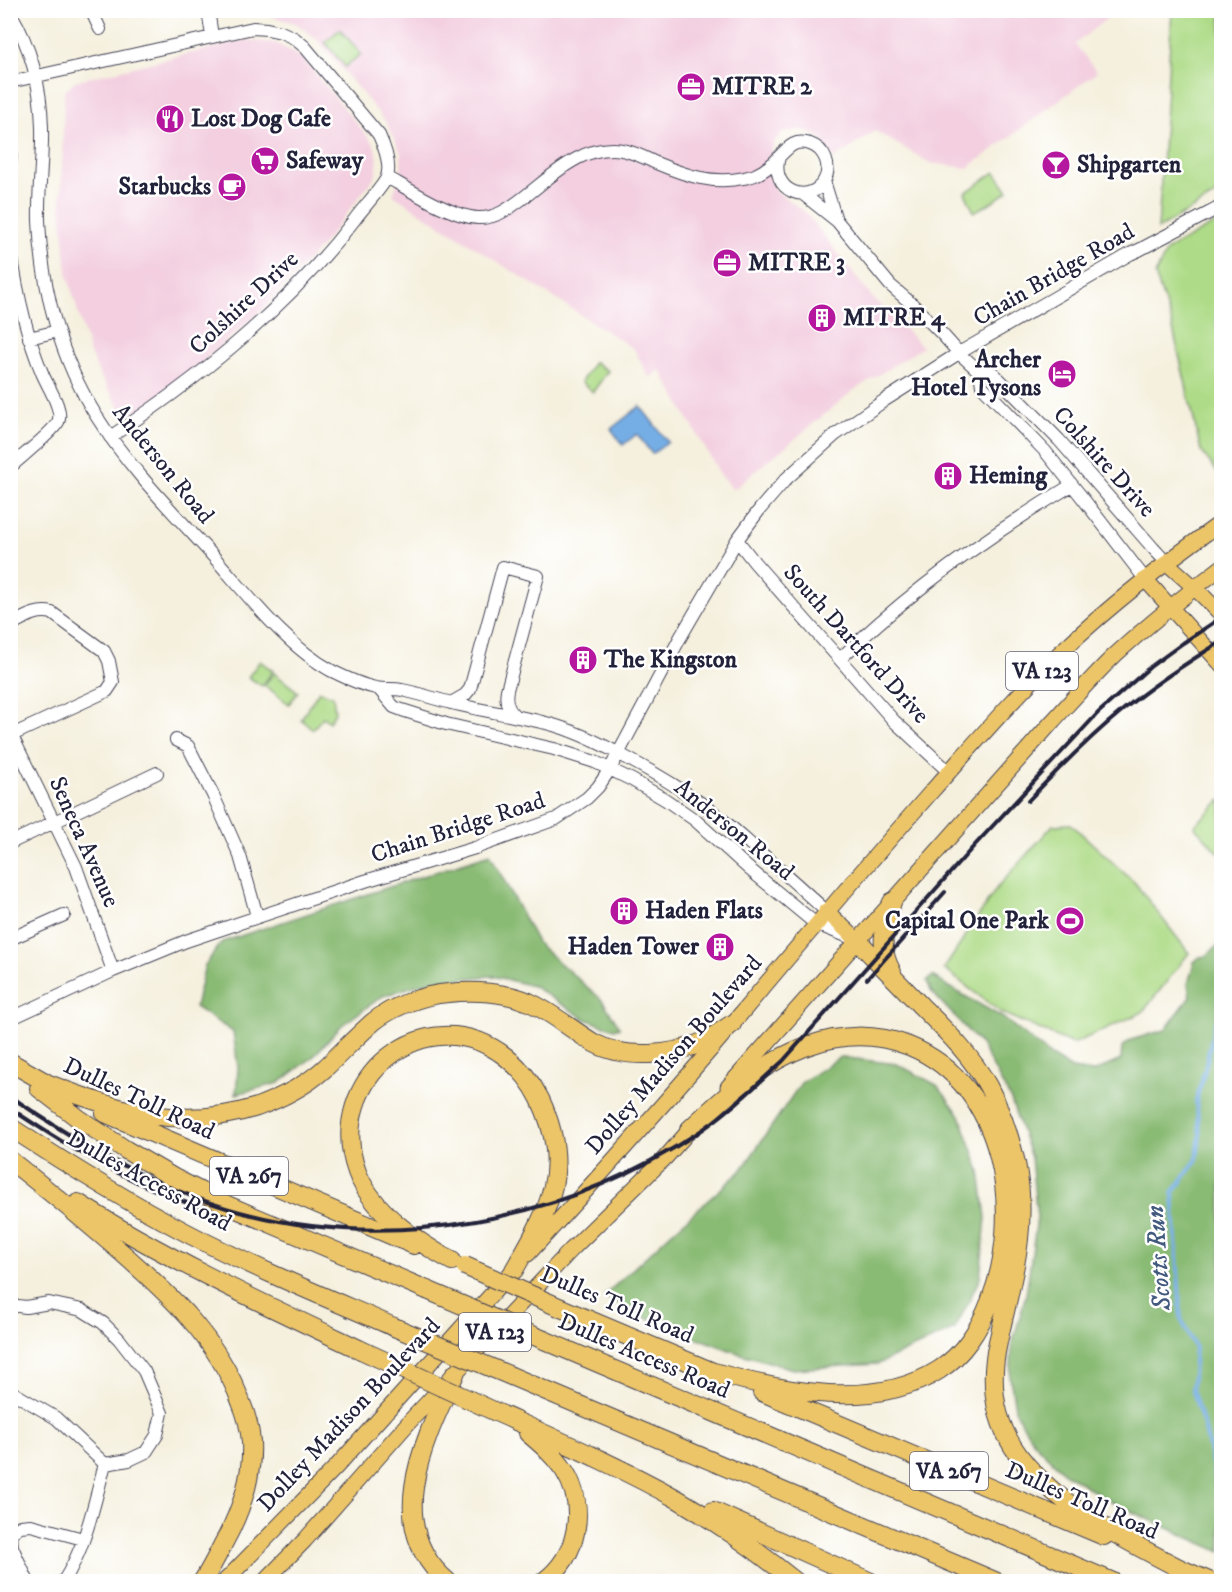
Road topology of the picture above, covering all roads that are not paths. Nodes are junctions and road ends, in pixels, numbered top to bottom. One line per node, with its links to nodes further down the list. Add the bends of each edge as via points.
1 (91, 10): 4 (street)
2 (208, 10): 5 (street)
3 (10, 12): 6 (street, Anderson Road)
4 (100, 29)
5 (212, 36): 6 (street); 12 (street, via 267,29 281,32 305,47 379,135 387,158)
6 (36, 77): 7 (street); 19 (street, Anderson Road, via 42,128 41,248)
7 (10, 82)
8 (10, 111): 10 (street)
9 (779, 157): 11 (street, Colshire Drive); 13 (street, Colshire Drive, via 795,144 817,147 828,167); 14 (street, via 777,170)
10 (10, 166)
11 (757, 174): 12 (street, Colshire Drive, via 726,181 710,180 680,173 624,150 600,150 570,162 511,207 478,218 448,209); 14 (street, Colshire Drive)
12 (387, 177): 23 (street, Colshire Drive, via 337,242 266,317 188,383)
13 (824, 181): 15 (street, via 819,188); 17 (street, Colshire Drive)
14 (782, 183): 15 (street, Colshire Drive)
15 (803, 194): 17 (street, Colshire Drive)
16 (1221, 206): 21 (street, Chain Bridge Road)
17 (837, 221): 21 (street, Colshire Drive, via 890,285)
18 (10, 244): 20 (street)
19 (58, 331): 20 (street); 23 (street, Anderson Road, via 78,383)
20 (29, 338): 24 (street, via 60,413 52,429)
21 (959, 353): 22 (street, Colshire Drive); 27 (street, Chain Bridge Road, via 824,444 786,479)
22 (980, 372): 25 (street, Colshire Drive, via 982,386); 28 (street, Colshire Drive, via 993,373 1059,440)
23 (110, 437): 37 (street, Anderson Road, via 127,461 295,644 331,670)
24 (10, 467)
25 (1072, 485): 30 (street, Colshire Drive); 35 (street, via 946,567)
26 (1221, 522): 28 (main road, Dolley Madison Boulevard / VA 123)
27 (737, 540): 35 (street, South Dartford Drive); 42 (street, Chain Bridge Road, via 680,638)
28 (1167, 563): 30 (main road, Dolley Madison Boulevard / VA 123); 31 (main road)
29 (1221, 567): 31 (main road, Dolley Madison Boulevard / VA 123)
30 (1145, 579): 32 (main road); 44 (main road, Dolley Madison Boulevard / VA 123, via 1022,690)
31 (1195, 588): 32 (main road, Dolley Madison Boulevard / VA 123); 33 (main road)
32 (1170, 607): 36 (main road); 48 (main road, Dolley Madison Boulevard / VA 123, via 1114,656)
33 (1221, 615)
34 (10, 624): 40 (street, via 37,612 52,613 104,651 112,672 107,691)
35 (840, 659): 44 (street, South Dartford Drive, via 894,721)
36 (1221, 665)
37 (379, 689): 38 (street, Anderson Road, via 400,689); 43 (street, Anderson Road, via 394,707 411,713 554,749)
38 (451, 703): 39 (street, Anderson Road); 39 (street, via 470,689 503,567 538,576 506,695 508,709)
39 (515, 716): 42 (street, Anderson Road, via 569,730)
40 (11, 734): 46 (street, Seneca Avenue)
41 (176, 740): 51 (street, via 188,746 213,795 240,856)
42 (620, 754): 43 (street, Chain Bridge Road); 49 (street, Anderson Road, via 708,808)
43 (610, 769): 51 (street, Chain Bridge Road, via 587,798 556,819); 52 (street, Anderson Road, via 686,813)
44 (949, 772): 49 (main road, Dolley Madison Boulevard / VA 123)
45 (157, 773): 46 (street)
46 (54, 822): 47 (street); 55 (street, Seneca Avenue, via 83,883)
47 (10, 843)
48 (892, 902): 54 (main road, Dolley Madison Boulevard / VA 123); 56 (highway, via 884,926 883,948)
49 (826, 911): 52 (main road, Dolley Madison Boulevard / VA 123); 54 (main road)
50 (64, 915): 53 (street)
51 (257, 916): 55 (street, Chain Bridge Road)
52 (816, 924): 54 (street, Anderson Road); 58 (main road, Dolley Madison Boulevard / VA 123)
53 (10, 939)
54 (858, 941): 56 (highway); 62 (main road, Dolley Madison Boulevard / VA 123)
55 (113, 971): 57 (street, Chain Bridge Road)
56 (899, 984): 74 (highway, via 961,1047 983,1078 998,1106 1016,1162 1020,1236 993,1370 1003,1427 1024,1462 1061,1497 1144,1550)
57 (10, 1019)
58 (732, 1024): 60 (highway, via 687,1047 634,1053 597,1044 550,1012 526,1001 502,994 447,993 398,1007 375,1021 307,1083 242,1111 191,1119 145,1115); 65 (main road, Dolley Madison Boulevard / VA 123)
59 (11, 1063): 60 (highway, Dulles Toll Road / VA 267); 85 (highway, Dulles Access Road, bridge, via 78,1119 174,1178 227,1205)
60 (49, 1084): 64 (highway, Dulles Toll Road / VA 267, via 124,1122)
61 (10, 1127): 84 (highway, Dulles Access Road, bridge, via 129,1201 262,1269)
62 (689, 1130): 67 (highway, via 755,1073 797,1050 841,1037 881,1038 927,1055 966,1088 992,1136 1004,1187 1005,1236 992,1295 971,1337 940,1370 905,1386 843,1394 790,1390); 68 (main road, Dolley Madison Boulevard / VA 123)
63 (11, 1161): 70 (highway, bridge, via 151,1246); 77 (highway, via 164,1290 212,1345 236,1387 251,1441 247,1485 233,1527)
64 (459, 1264): 65 (highway, via 406,1231 373,1198 358,1174 350,1131 360,1091 384,1059 416,1041 443,1036 480,1041 497,1050 527,1078 546,1112 555,1155 551,1197); 67 (highway, Dulles Toll Road / VA 267, bridge)
65 (514, 1270): 78 (main road, Dolley Madison Boulevard / VA 123, via 336,1467)
66 (10, 1305): 71 (street, via 49,1303 82,1310 103,1323 144,1371 162,1413 157,1435 146,1452)
67 (714, 1372): 74 (highway, Dulles Toll Road / VA 267)
68 (455, 1374): 79 (main road, Dolley Madison Boulevard / VA 123); 80 (highway, via 423,1445 413,1496 413,1515 422,1549)
69 (10, 1391): 71 (street, via 56,1418)
70 (500, 1414): 72 (highway); 81 (highway, via 552,1455 575,1496 577,1526 573,1541 559,1568)
71 (105, 1464): 73 (street)
72 (632, 1475): 82 (highway, via 716,1524); 83 (highway)
73 (84, 1539): 75 (street, via 31,1525 20,1526 11,1533 12,1546); 76 (street)
74 (1185, 1570): 86 (highway, Dulles Toll Road / VA 267)
75 (28, 1581)
76 (63, 1581)
77 (202, 1581)
78 (224, 1581)
79 (264, 1581)
80 (448, 1581)
81 (543, 1581)
82 (796, 1581)
83 (871, 1581)
84 (997, 1581)
85 (1113, 1581)
86 (1211, 1581)

